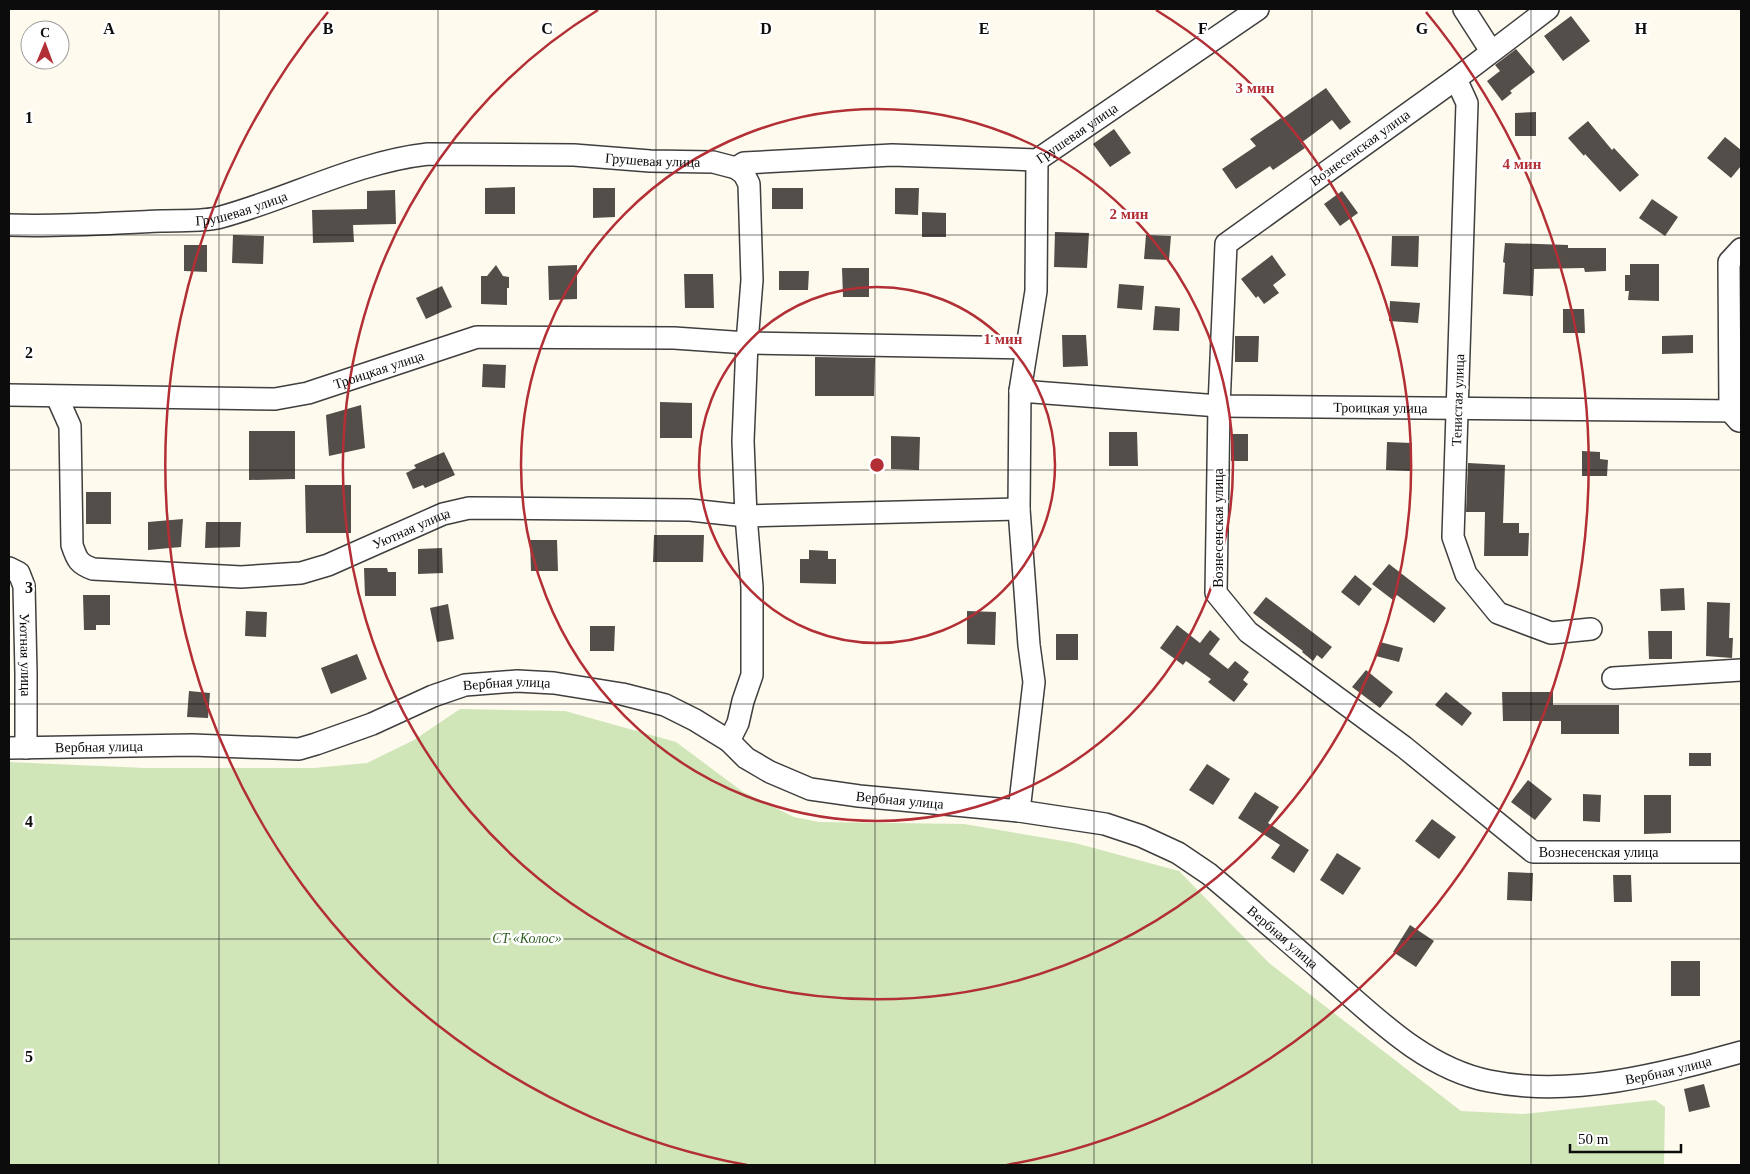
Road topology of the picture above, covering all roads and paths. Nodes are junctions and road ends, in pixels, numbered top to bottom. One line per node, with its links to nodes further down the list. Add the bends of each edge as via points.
1 (1258, 9): 6 (street, Грушевая улица)
2 (1464, 9): 4 (street)
3 (1548, 9): 4 (street, Вознесенская улица)
4 (1492, 51): 5 (street, Вознесенская улица)
5 (1456, 79): 16 (street, Вознесенская улица, via 1226,244); 17 (street, Тенистая улица, via 1467,103)
6 (1037, 160): 7 (street, Грушевая улица, via 892,155 744,163); 12 (street, via 1036,291)
7 (736, 168): 8 (street, Грушевая улица, via 713,162 574,155 428,154 373,164 219,218); 11 (street, via 744,174 750,194 752,280)
8 (9, 226)
9 (1741, 249): 10 (street, via 1729,262)
10 (1736, 308): 18 (street)
11 (747, 343): 12 (street, Троицкая улица); 15 (street, Троицкая улица, via 674,338 477,337 308,393 275,399); 20 (street, via 743,441)
12 (1026, 348): 13 (street)
13 (1020, 391): 16 (street, Троицкая улица); 19 (street)
14 (9, 395): 15 (street, Троицкая улица)
15 (57, 397): 20 (street, Уютная улица, via 70,426 72,546 82,565 93,569 240,577 301,572 328,564 443,514 469,508 690,510)
16 (1219, 406): 17 (street, Троицкая улица); 28 (street, Вознесенская улица, via 1216,593 1248,632 1404,747 1533,852)
17 (1458, 408): 18 (street, Троицкая улица); 22 (street, Тенистая улица, via 1453,537 1466,574 1498,613 1551,634)
18 (1738, 416)
19 (1018, 509): 20 (street, Уютная улица); 27 (street, via 1034,682)
20 (746, 516): 25 (street, via 752,587 752,676)
21 (9, 568): 26 (street, Уютная улица, via 19,573 24,586 26,673)
22 (1591, 629)
23 (1741, 670): 24 (street)
24 (1613, 678)
25 (729, 741): 26 (street, Вербная улица, via 665,705 622,694 517,680 465,685 362,728 299,748 192,745); 27 (street, Вербная улица, via 746,758 810,789)
26 (17, 748)
27 (1019, 811): 29 (street, Вербная улица, via 1105,824 1178,852 1216,879 1393,1033 1460,1073 1530,1087 1575,1087 1670,1072)
28 (1741, 852)
29 (1741, 1052)

